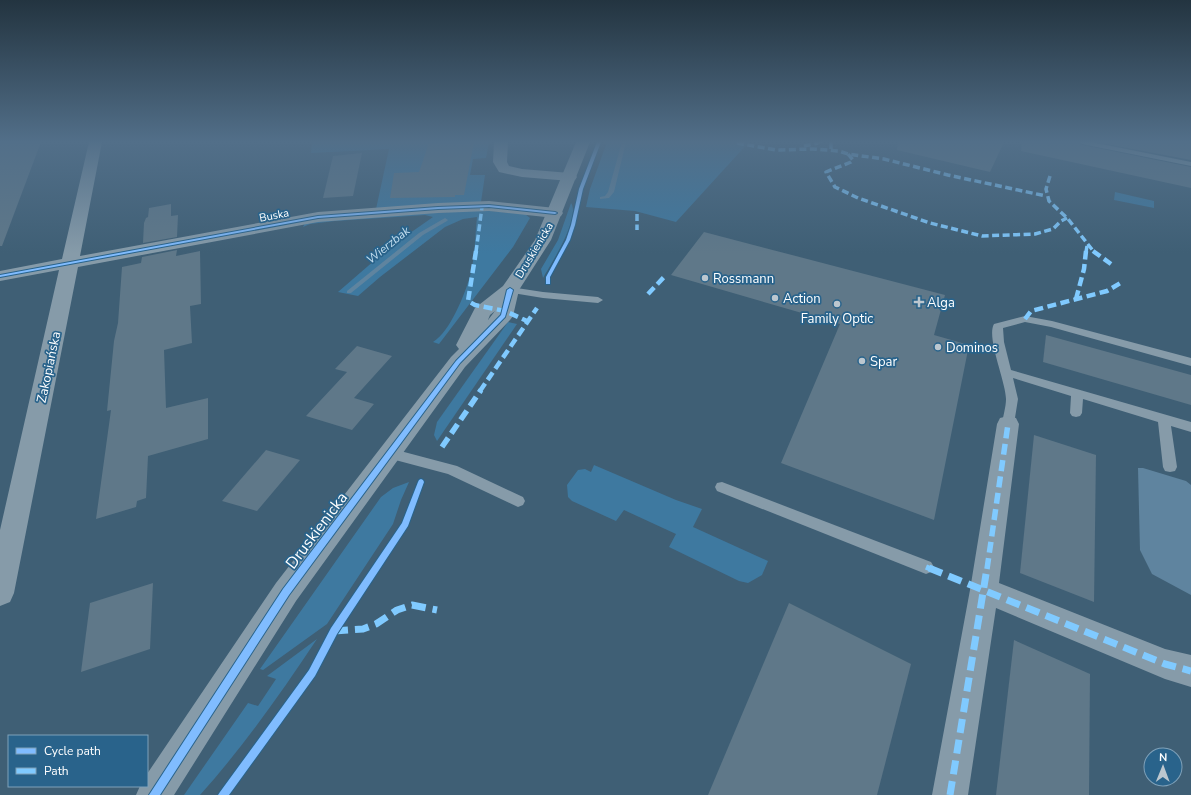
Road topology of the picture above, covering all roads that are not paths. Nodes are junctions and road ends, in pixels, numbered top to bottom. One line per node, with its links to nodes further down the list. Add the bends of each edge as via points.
1 (87, 179): 4 (street, Zakopiańska)
2 (569, 179): 3 (street, Druskienicka)
3 (555, 213): 4 (street, Buska, via 489,206 318,216); 6 (street, Druskienicka, via 542,240)
4 (70, 264): 5 (street, Buska); 21 (street, Zakopiańska)
5 (0, 276)
6 (510, 290): 7 (lane); 15 (street, Druskienicka, via 503,316 458,362)
7 (598, 300)
8 (1191, 362): 9 (lane, via 1025,319 998,326)
9 (1006, 372): 10 (lane); 13 (lane, via 1012,399)
10 (1077, 393): 11 (lane); 12 (lane)
11 (1076, 413)
12 (1164, 419): 14 (lane); 16 (lane)
13 (1008, 424): 20 (street)
14 (1191, 427)
15 (390, 453): 18 (lane, via 452,470); 23 (street, Druskienicka, via 286,592)
16 (1170, 467)
17 (722, 486): 19 (lane)
18 (518, 501)
19 (926, 567)
20 (984, 590): 22 (street, via 1144,656); 24 (street)
21 (0, 593)
22 (1191, 671)
23 (154, 795)
24 (950, 795)

